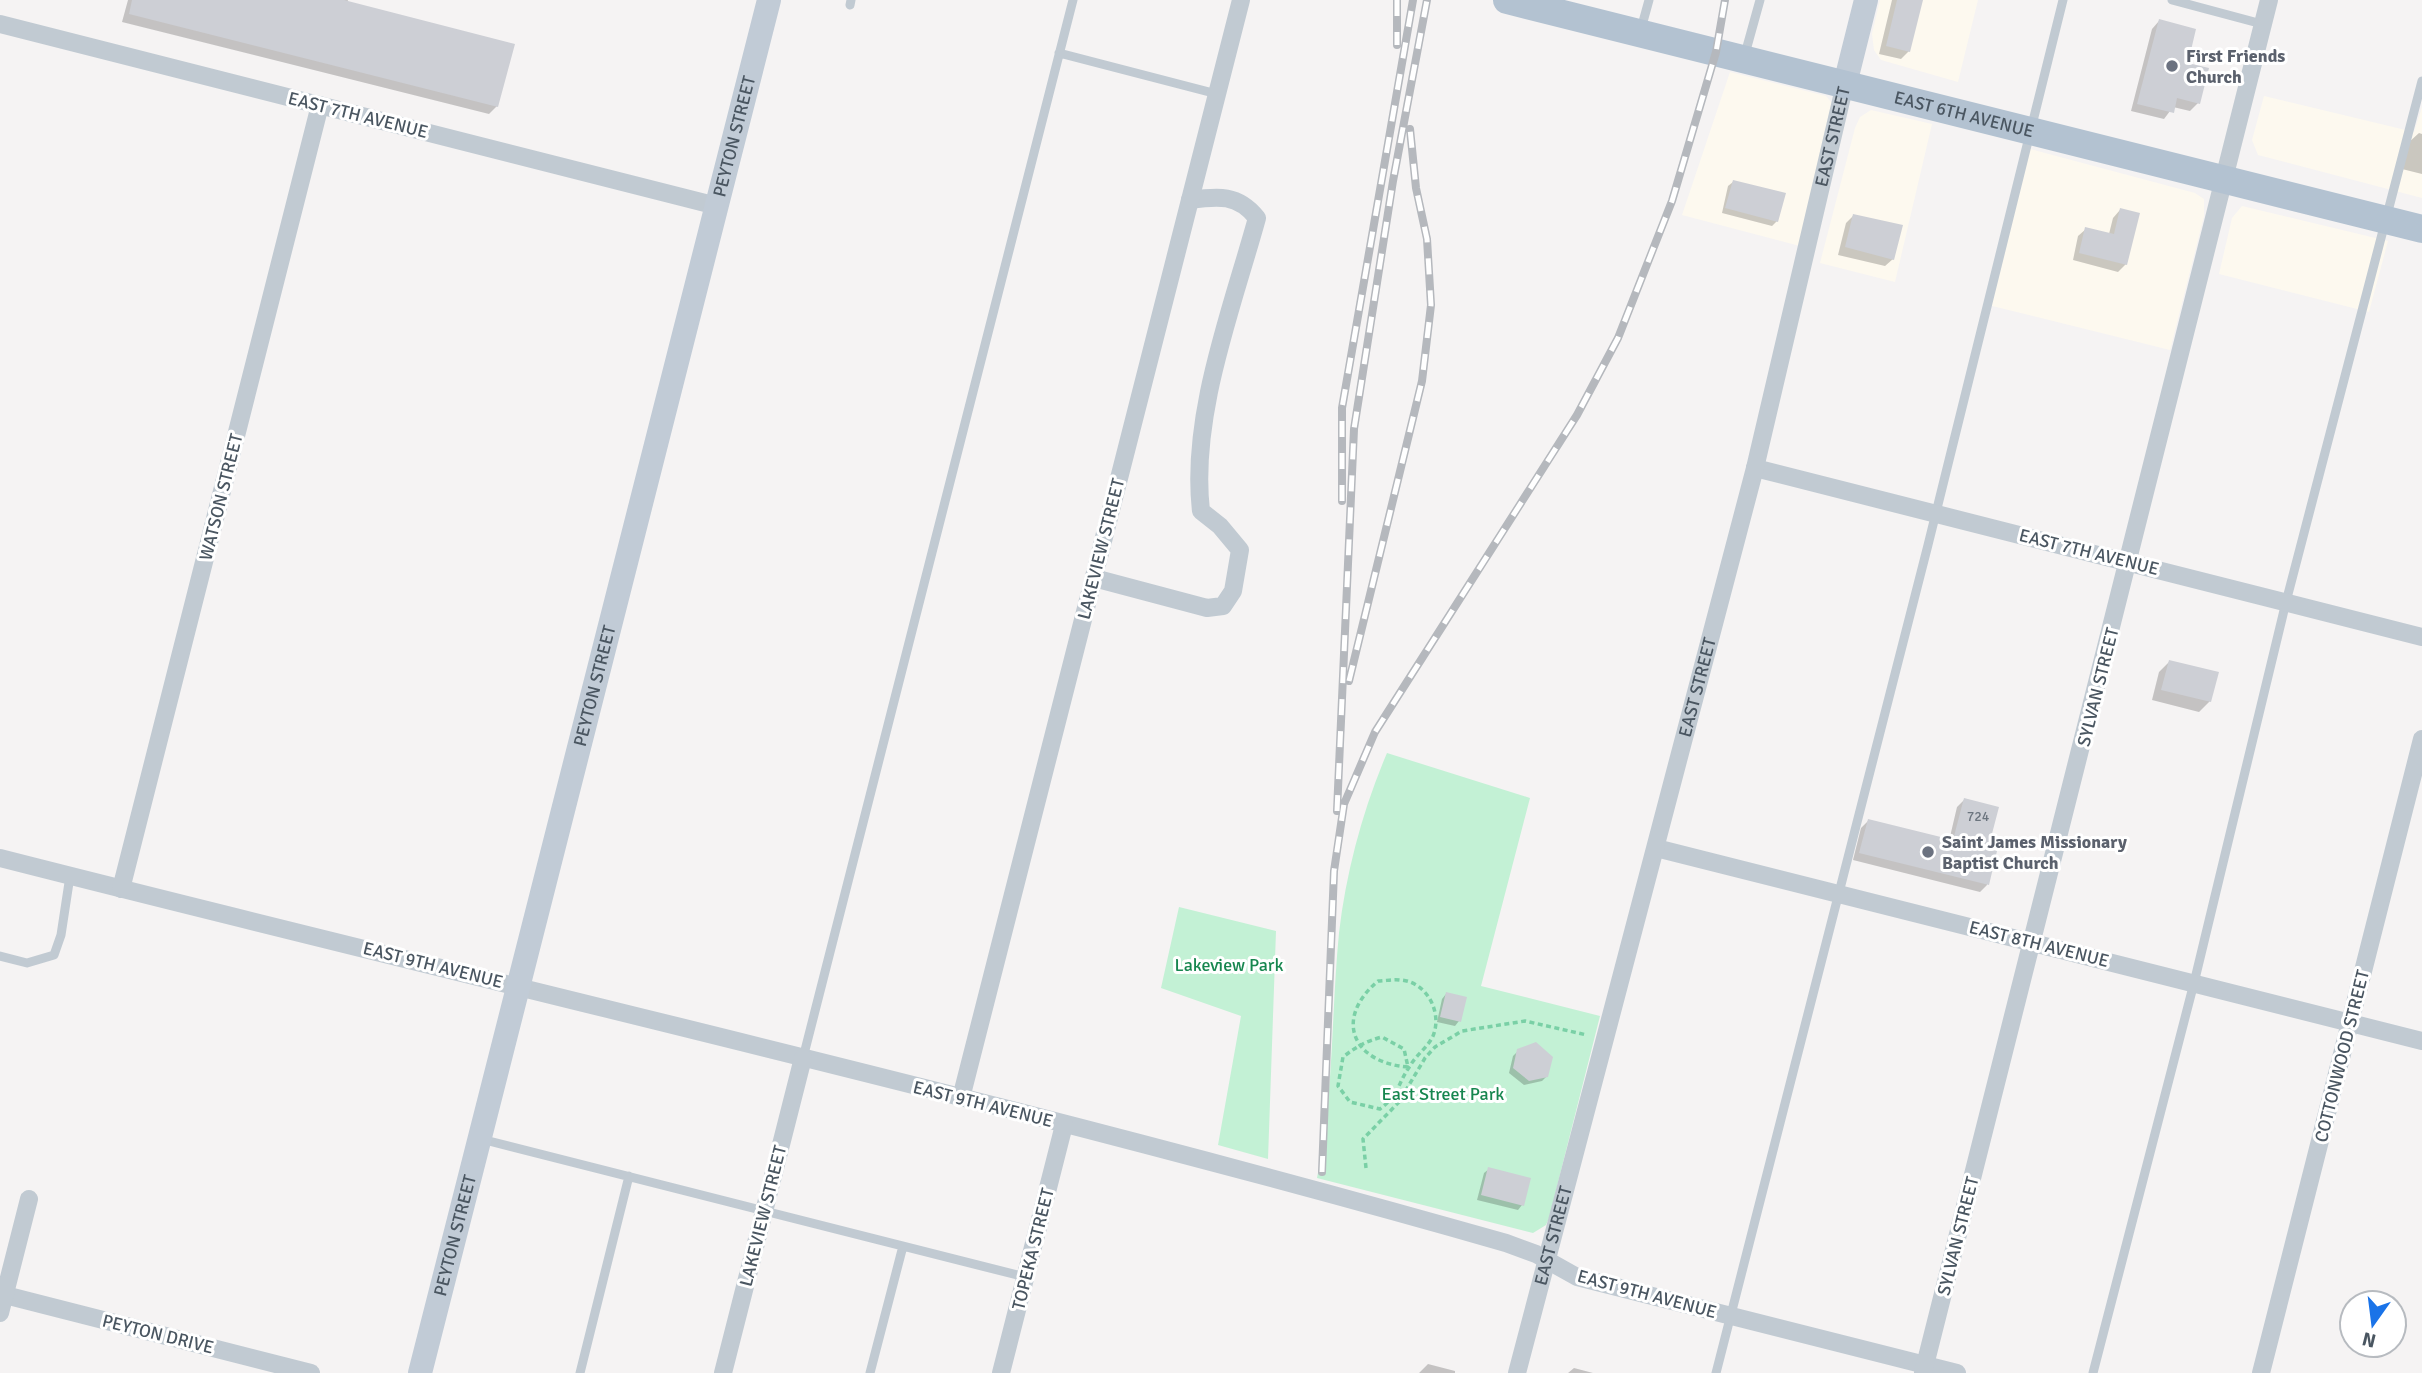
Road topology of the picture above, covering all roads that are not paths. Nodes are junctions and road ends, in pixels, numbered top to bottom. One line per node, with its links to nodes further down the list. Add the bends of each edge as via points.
1 (769, 0): 23 (street, PEYTON STREET)
2 (1073, 0): 14 (lane)
3 (1241, 0): 18 (street, LAKEVIEW STREET)
4 (1507, 0): 13 (main road, EAST 6TH AVENUE)
5 (1650, 0): 13 (lane)
6 (1760, 0): 15 (lane)
7 (1866, 0): 17 (street, EAST STREET)
8 (2063, 0): 20 (lane)
9 (2172, 0): 12 (lane)
10 (2269, 0): 12 (street, SYLVAN STREET)
11 (0, 24): 19 (street, EAST 7TH AVENUE)
12 (2262, 24): 21 (street, SYLVAN STREET)
13 (1640, 33): 15 (main road, EAST 6TH AVENUE)
14 (1059, 53): 18 (lane); 44 (lane)
15 (1743, 59): 17 (main road, EAST 6TH AVENUE)
16 (2422, 81): 24 (lane)
17 (1845, 85): 20 (main road, EAST 6TH AVENUE); 26 (street, EAST STREET)
18 (1217, 94): 22 (street, LAKEVIEW STREET)
19 (320, 105): 23 (street, EAST 7TH AVENUE); 36 (street, WATSON STREET)
20 (2030, 131): 21 (main road, EAST 6TH AVENUE); 27 (lane)
21 (2223, 179): 24 (main road, EAST 6TH AVENUE); 28 (street, SYLVAN STREET)
22 (1190, 200): 29 (street, LAKEVIEW STREET); 29 (street, via 1230,198 1246,204 1256,218 1204,412 1198,489 1201,510 1240,550 1233,591 1223,606 1207,608)
23 (717, 206): 41 (street, PEYTON STREET)
24 (2386, 220): 25 (main road, EAST 6TH AVENUE); 30 (lane)
25 (2422, 229)
26 (1755, 468): 27 (street, EAST 7TH AVENUE); 33 (street, EAST STREET)
27 (1936, 514): 28 (street, EAST 7TH AVENUE); 37 (lane)
28 (2129, 562): 30 (street, EAST 7TH AVENUE); 38 (street, SYLVAN STREET)
29 (1094, 578): 45 (street, LAKEVIEW STREET)
30 (2286, 602): 31 (street, EAST 7TH AVENUE); 40 (lane)
31 (2422, 637)
32 (2422, 738): 42 (street, COTTONWOOD STREET)
33 (1656, 848): 37 (street, EAST 8TH AVENUE); 52 (street, EAST STREET)
34 (0, 858): 35 (street, EAST 9TH AVENUE)
35 (71, 876): 36 (street, EAST 9TH AVENUE); 39 (lane, via 54,955 27,963)
36 (121, 889): 41 (street, EAST 9TH AVENUE)
37 (1838, 894): 38 (street, EAST 8TH AVENUE); 56 (lane)
38 (2033, 943): 40 (street, EAST 8TH AVENUE); 57 (street, SYLVAN STREET)
39 (0, 956)
40 (2194, 983): 42 (street, EAST 8TH AVENUE); 67 (lane)
41 (518, 986): 44 (street, EAST 9TH AVENUE); 47 (street, PEYTON STREET)
42 (2351, 1023): 43 (street, EAST 8TH AVENUE); 68 (street, COTTONWOOD STREET)
43 (2422, 1041)
44 (803, 1058): 45 (street, EAST 9TH AVENUE); 50 (street, LAKEVIEW STREET)
45 (961, 1098): 46 (street, EAST 9TH AVENUE)
46 (1065, 1125): 52 (street, EAST 9TH AVENUE, via 1312,1188 1506,1243); 53 (street, TOPEKA STREET)
47 (479, 1138): 48 (lane); 59 (street, PEYTON STREET)
48 (629, 1176): 50 (lane); 60 (lane)
49 (29, 1199): 54 (street)
50 (765, 1211): 51 (lane); 61 (street, LAKEVIEW STREET)
51 (903, 1246): 53 (lane); 62 (lane)
52 (1547, 1261): 56 (street, EAST 9TH AVENUE, via 1577,1277); 64 (street, EAST STREET)
53 (1026, 1277): 63 (street, TOPEKA STREET)
54 (5, 1295): 55 (street); 58 (street, PEYTON DRIVE)
55 (0, 1312)
56 (1731, 1316): 57 (street, EAST 9TH AVENUE); 65 (lane)
57 (1924, 1369): 66 (street, EAST 9TH AVENUE)
58 (311, 1373)
59 (420, 1373)
60 (580, 1373)
61 (723, 1373)
62 (870, 1373)
63 (1001, 1373)
64 (1517, 1373)
65 (1716, 1373)
66 (1957, 1373)
67 (2093, 1373)
68 (2261, 1373)

